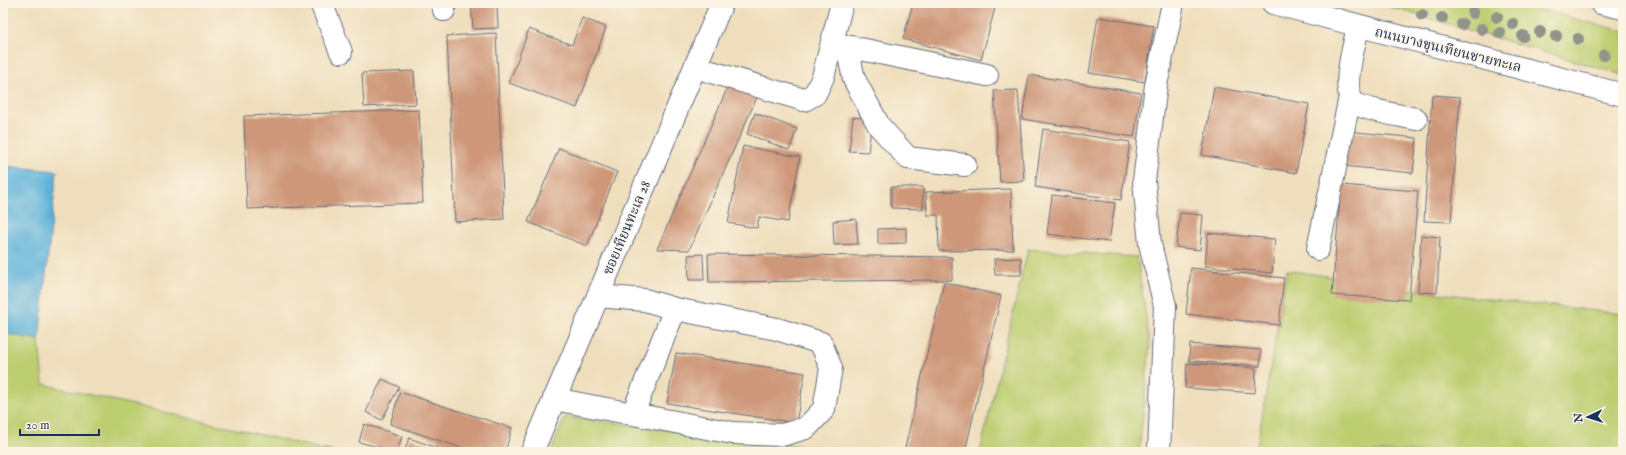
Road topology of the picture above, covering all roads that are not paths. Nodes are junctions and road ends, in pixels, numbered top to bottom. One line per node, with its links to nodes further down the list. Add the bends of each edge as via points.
1 (321, 3): 10 (street)
2 (722, 3): 11 (street, ซอยเทียนทะเล 28)
3 (842, 3): 9 (street)
4 (1172, 3): 23 (street, via 1156,85 1144,181 1150,244 1165,306)
5 (1273, 3): 8 (street, ถนนบางขุนเทียนชายทะเล)
6 (1601, 3): 7 (street)
7 (1623, 8)
8 (1358, 27): 13 (street, ถนนบางขุนเทียนชายทะเล); 14 (street, via 1349,71)
9 (840, 45): 11 (street, via 816,94 804,100); 12 (street); 16 (street, via 854,79 879,126 908,158)
10 (341, 52)
11 (695, 67): 18 (street, ซอยเทียนทะเล 28)
12 (987, 75)
13 (1623, 95)
14 (1350, 97): 15 (street, via 1358,105); 17 (street)
15 (1416, 119)
16 (965, 165)
17 (1318, 249)
18 (598, 296): 19 (street, via 645,300); 20 (street, ซอยเทียนทะเล 28)
19 (675, 309): 21 (street); 21 (street, via 777,329 820,343 831,368 824,409 806,428 782,435 733,434)
20 (554, 400): 21 (street); 22 (street, ซอยเทียนทะเล 28)
21 (633, 413)
22 (532, 452)
23 (1159, 452)

